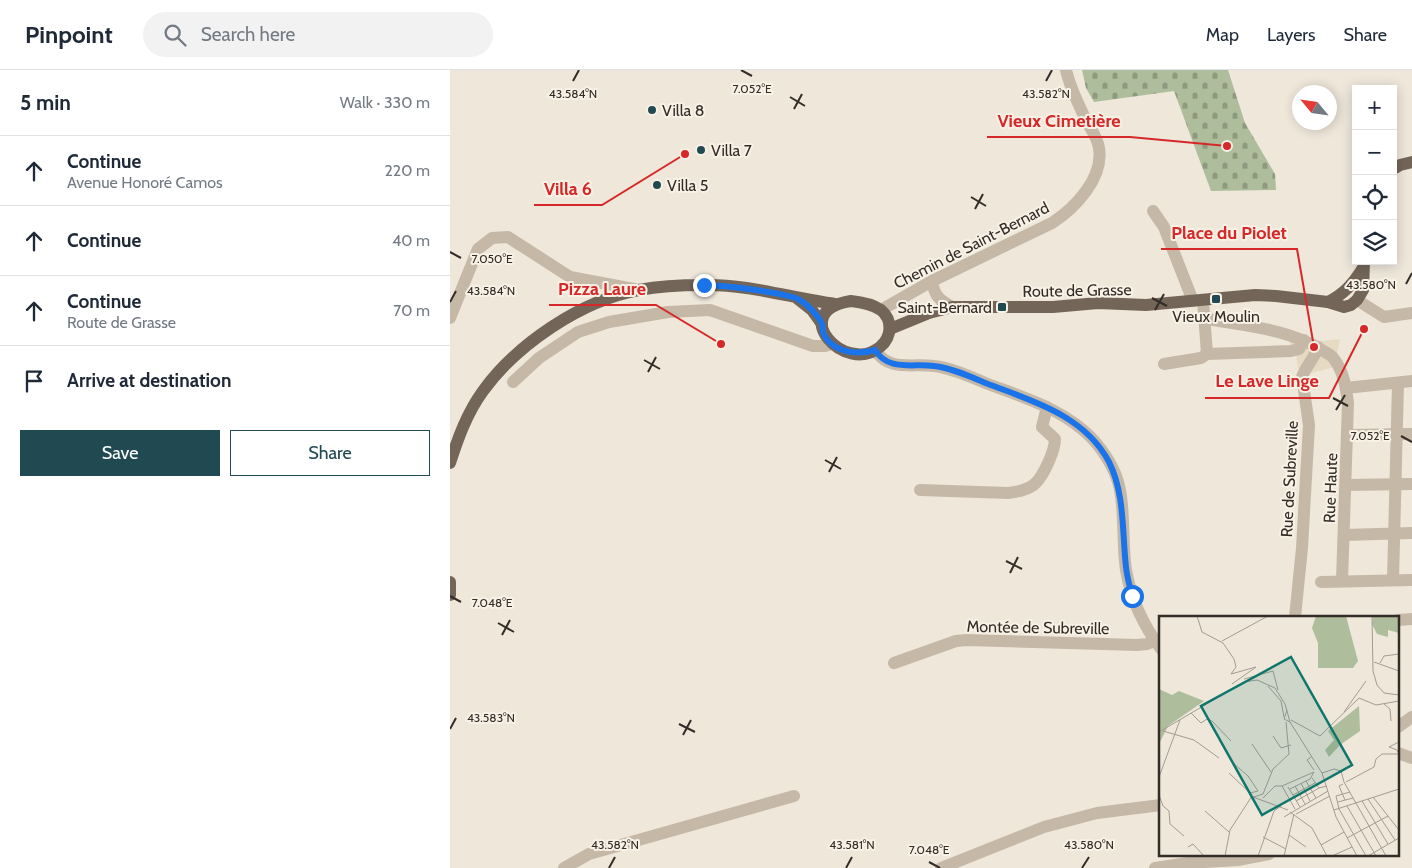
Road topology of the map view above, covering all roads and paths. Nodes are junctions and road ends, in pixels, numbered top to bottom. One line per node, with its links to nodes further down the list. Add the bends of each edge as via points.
1 (1066, 70): 7 (street, Chemin de Saint-Bernard, via 1071,90 1099,147 1096,174 1071,208 1052,223)
2 (1412, 162): 3 (main road)
3 (1397, 167)
4 (1153, 211): 10 (street, via 1164,227)
5 (1363, 265): 12 (main road, via 1354,283 1341,296)
6 (1364, 265): 11 (main road, via 1363,290)
7 (932, 281): 14 (street, via 937,296); 15 (street, Chemin de Saint-Bernard)
8 (639, 290): 9 (main road, via 704,285 747,287); 17 (street, via 570,277 508,237 492,238 478,249); 35 (main road, via 599,302 556,323 510,359 483,391 464,424)
9 (798, 298): 13 (main road); 19 (main road)
10 (1198, 300): 12 (main road, Route de Grasse, via 1254,295); 14 (main road, Route de Grasse, via 1146,305); 18 (street)
11 (1357, 300): 12 (main road, Route de Grasse, via 1344,306); 16 (street, via 1384,317)
12 (1328, 302)
13 (835, 304): 15 (main road, via 863,302); 19 (main road, via 828,309)
14 (952, 307): 20 (main road, Route de Grasse)
15 (881, 310): 20 (main road, via 889,321)
16 (1412, 313)
17 (450, 318)
18 (1203, 318): 21 (street, Rue Haute); 25 (street)
19 (822, 324): 22 (main road, via 823,332)
20 (890, 329): 24 (main road, via 887,339)
21 (1304, 340): 23 (street, Rue Haute); 25 (street, via 1299,349 1291,351)
22 (832, 344): 24 (main road, via 856,353); 28 (street, via 813,346 710,310 668,312 609,322 578,332 539,358)
23 (1318, 348): 30 (street, Rue Haute, via 1333,357); 49 (street, Rue de Subreville, via 1302,377 1309,425)
24 (875, 350): 31 (street, via 889,364 934,366)
25 (1207, 354): 26 (street, via 1202,358)
26 (1164, 364)
27 (1412, 381): 29 (street)
28 (513, 382)
29 (1398, 383): 30 (street); 32 (street)
30 (1346, 388): 34 (street, Rue Haute)
31 (1047, 407): 39 (street, via 1042,427 1055,438 1055,446 1042,478 1032,487 1008,493); 52 (street, via 1082,429 1109,463 1120,489 1126,570 1132,596 1141,619)
32 (1397, 434): 33 (street); 34 (street); 36 (street)
33 (1412, 434)
34 (1348, 435): 38 (street, Rue Haute)
35 (450, 463)
36 (1396, 484): 37 (street); 38 (street); 41 (street)
37 (1412, 484)
38 (1346, 485): 42 (street, Rue Haute)
39 (920, 490)
40 (1412, 533): 41 (street)
41 (1395, 534): 42 (street); 43 (street)
42 (1344, 535): 45 (street, Rue Haute)
43 (1394, 580): 44 (street); 45 (street)
44 (1412, 580)
45 (1342, 581): 47 (street)
46 (450, 582): 48 (main road)
47 (1321, 582)
48 (450, 595)
49 (1295, 616)
50 (1412, 619): 51 (street)
51 (1399, 620)
52 (1158, 645): 53 (street, Montée de Subreville, via 967,640)
53 (894, 663)
54 (1412, 717): 55 (street)
55 (1399, 726)
56 (1399, 752): 57 (street)
57 (1412, 758)
58 (794, 796): 62 (street, via 589,854)
59 (1159, 805): 63 (street, via 1097,813 1044,827)
60 (1222, 858): 61 (street); 64 (street, via 1209,863)
61 (1253, 859)
62 (564, 868)
63 (941, 868)
64 (1155, 868)

